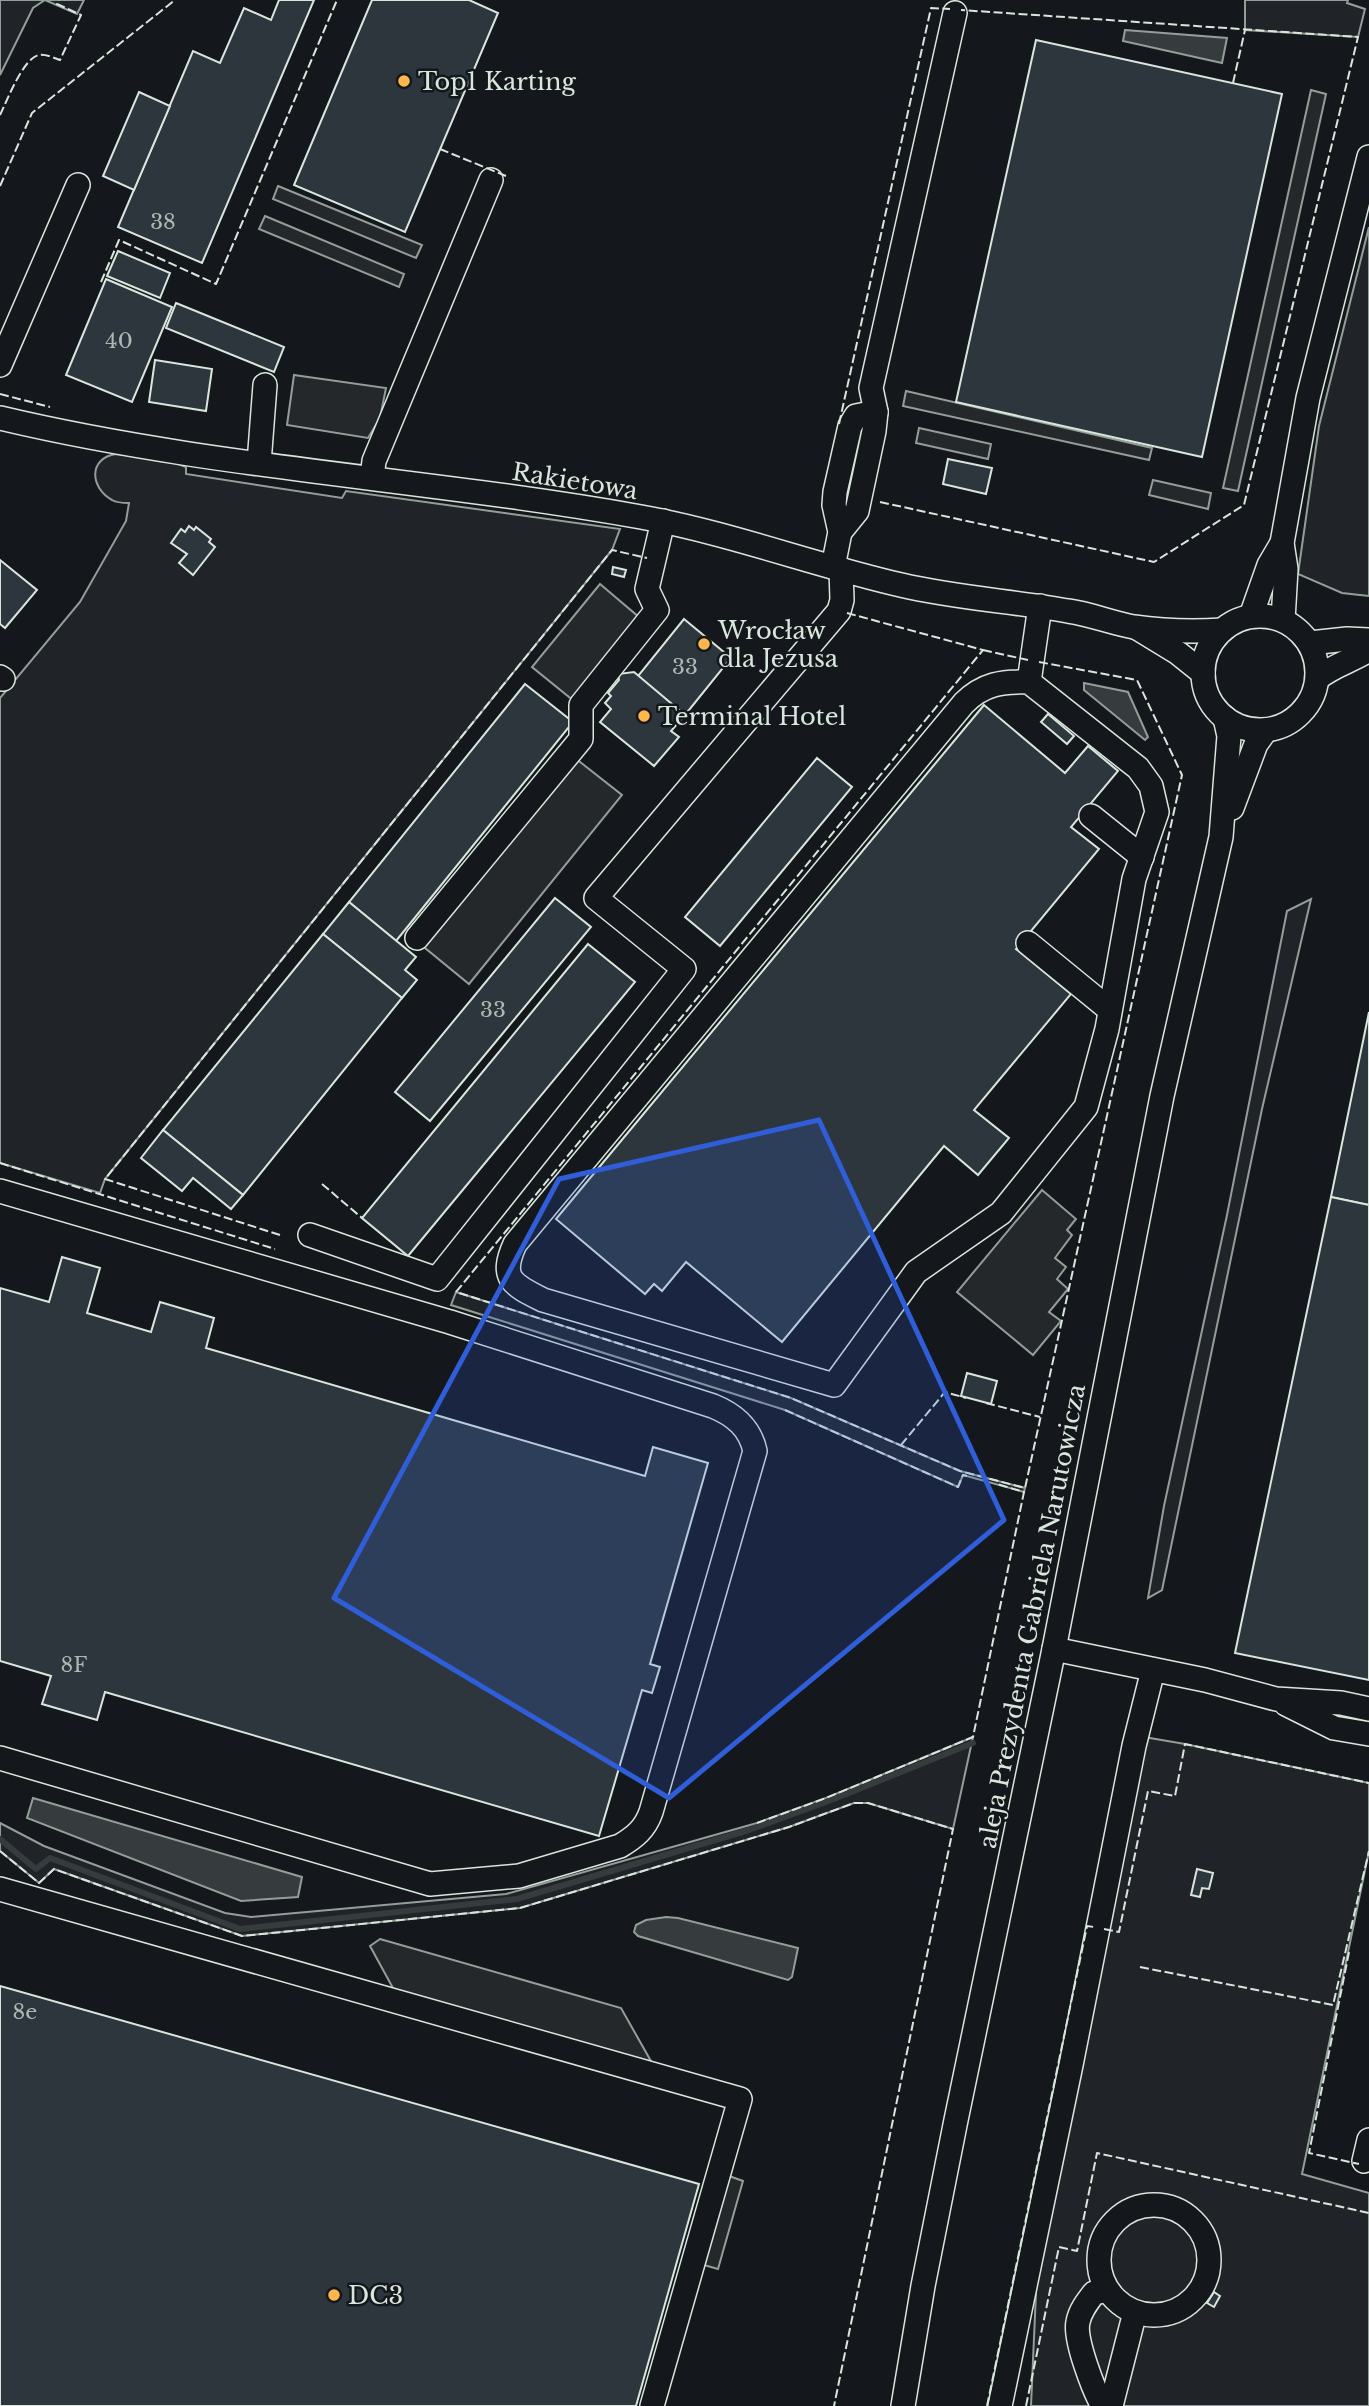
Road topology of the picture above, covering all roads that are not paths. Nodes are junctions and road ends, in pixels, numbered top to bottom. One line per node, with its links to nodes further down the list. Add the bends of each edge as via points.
1 (955, 13): 12 (street, via 871,388 876,412 856,416 850,426 835,492 840,532)
2 (1369, 157): 11 (street, via 1308,398)
3 (491, 180): 9 (street, via 374,461)
4 (78, 185): 5 (street)
5 (0, 365)
6 (265, 385): 8 (street)
7 (0, 418): 8 (street, Rakietowa)
8 (259, 463): 9 (street, Rakietowa)
9 (372, 478): 10 (street, Rakietowa)
10 (663, 521): 12 (street, Rakietowa); 29 (street, via 647,589 657,610 581,705 581,739)
11 (1282, 543): 14 (street); 15 (street, via 1286,569)
12 (837, 568): 13 (street, Rakietowa, via 937,592); 33 (street, via 842,600 839,611 596,898 684,969 437,1279)
13 (1040, 606): 16 (street, Rakietowa); 23 (street)
14 (1251, 617): 15 (street); 17 (street)
15 (1283, 620): 19 (street)
16 (1135, 627): 17 (street, Rakietowa); 21 (street, Rakietowa)
17 (1222, 631): 21 (street, via 1208,649)
18 (1369, 640): 19 (street)
19 (1310, 643): 22 (street)
20 (1369, 650): 22 (street)
21 (1203, 673): 24 (street, via 1209,698)
22 (1318, 678): 25 (street, via 1311,701 1296,719)
23 (1029, 682): 28 (street, via 1145,776 1157,812); 31 (street, via 986,686 964,703 515,1244 508,1260 510,1278 543,1300 835,1385 916,1272 1002,1213 1086,1107)
24 (1225, 718): 25 (street, via 1251,730); 27 (street, aleja Prezydenta Gabriela Narutowicza, via 1228,744)
25 (1266, 730): 27 (street, aleja Prezydenta Gabriela Narutowicza, via 1256,744)
26 (1091, 817): 28 (street)
27 (1221, 837): 34 (street, aleja Prezydenta Gabriela Narutowicza, via 1163,1097)
28 (1142, 857): 31 (street)
29 (417, 938)
30 (1028, 943): 31 (street)
31 (1111, 1010)
32 (0, 1191): 39 (street, via 450,1322 713,1406 743,1425 755,1451 647,1823 620,1846 519,1876 430,1884)
33 (310, 1235)
34 (1054, 1649): 35 (street); 44 (street, aleja Prezydenta Gabriela Narutowicza, via 953,2133)
35 (1153, 1670): 36 (street); 45 (street)
36 (1276, 1699): 37 (street); 38 (street, via 1334,1728)
37 (1369, 1709)
38 (1369, 1734)
39 (0, 1758)
40 (0, 1889): 43 (street, via 740,2099)
41 (1107, 2290): 42 (street, via 1119,2304); 42 (street, via 1099,2273 1098,2255 1103,2237 1127,2211 1163,2205 1195,2222 1209,2255 1208,2274 1200,2290 1188,2304 1171,2313); 46 (street, via 1094,2293 1077,2324)
42 (1135, 2312): 47 (street)
43 (652, 2406)
44 (903, 2406)
45 (1000, 2406)
46 (1103, 2406)
47 (1111, 2406)

